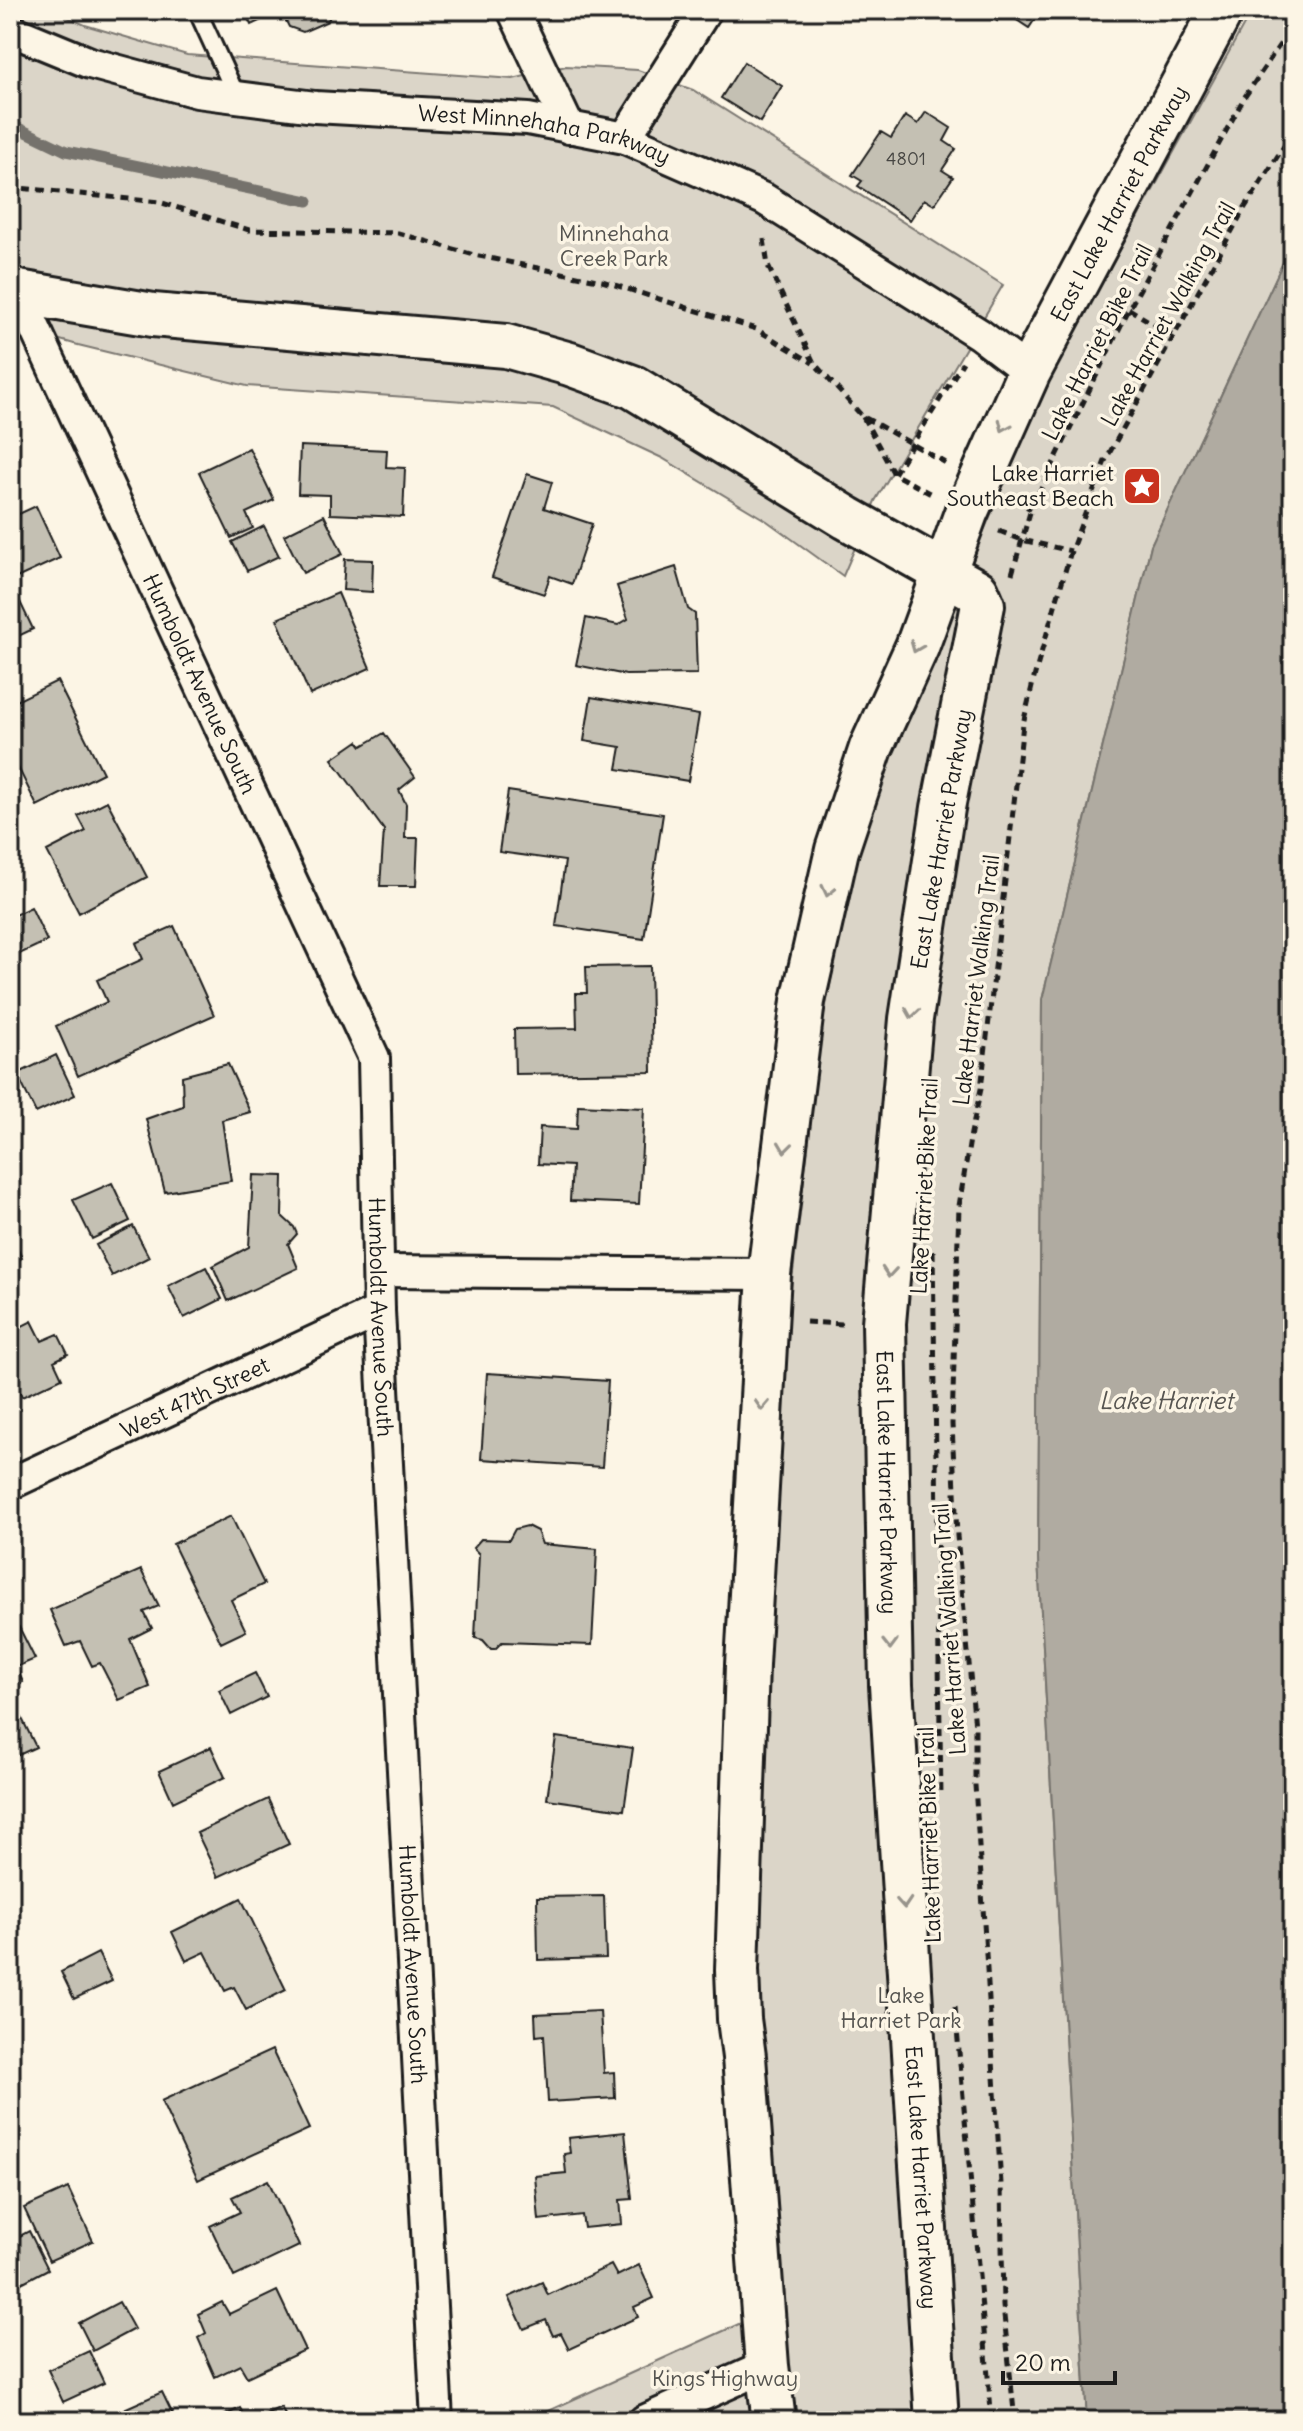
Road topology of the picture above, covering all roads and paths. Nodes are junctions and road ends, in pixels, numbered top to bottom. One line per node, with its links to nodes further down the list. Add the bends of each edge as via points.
1 (197, 10): 7 (lane)
2 (513, 10): 8 (street)
3 (706, 10): 10 (street)
4 (1222, 10): 18 (street, East Lake Harriet Parkway)
5 (1293, 25): 14 (path, Lake Harriet Bike Trail, via 1244,98)
6 (10, 30): 7 (street, West Minnehaha Parkway, via 90,63 197,92)
7 (237, 97): 8 (street, West Minnehaha Parkway, via 315,107 528,119)
8 (569, 128): 10 (street, West Minnehaha Parkway)
9 (1293, 132): 15 (path, Lake Harriet Walking Trail, via 1244,209)
10 (625, 138): 18 (street, West Minnehaha Parkway, via 764,199 979,334)
11 (10, 187): 17 (path, via 159,202 249,230 398,233 474,255 602,281 756,329)
12 (761, 229): 17 (path, via 768,266)
13 (14, 290): 27 (street, via 153,315 506,346 570,364 633,387); 30 (street, Humboldt Avenue South, via 374,1058)
14 (1129, 309): 15 (path); 25 (path, Lake Harriet Bike Trail, via 1031,509)
15 (1175, 337): 26 (path, Lake Harriet Walking Trail, via 1105,461)
16 (968, 353): 20 (path)
17 (814, 363): 19 (path)
18 (1029, 372): 27 (street, East Lake Harriet Parkway, one-way to 27)
19 (862, 416): 20 (path); 22 (path)
20 (912, 443): 21 (path); 22 (path)
21 (951, 466)
22 (894, 474): 23 (path)
23 (940, 499)
24 (987, 526): 25 (path)
25 (1022, 540): 26 (path); 28 (path, Lake Harriet Bike Trail)
26 (1071, 551): 42 (path, Lake Harriet Walking Trail, via 1023,724 981,1089 959,1206 953,1348 953,1473 975,1727 1003,2306)
27 (942, 573): 31 (street, East Lake Harriet Parkway, one-way to 31, via 917,647 871,748 837,850 803,1001); 40 (street, East Lake Harriet Parkway, one-way to 40, via 977,591 983,605 943,808 911,1019 884,1323 891,1685)
28 (1010, 589)
29 (933, 1245): 34 (path, Lake Harriet Bike Trail)
30 (380, 1271): 31 (street); 32 (street, Humboldt Avenue South)
31 (769, 1274): 36 (street, East Lake Harriet Parkway, one-way to 36, via 747,1665 737,1970)
32 (379, 1311): 33 (street, West 47th Street); 37 (street, Humboldt Avenue South)
33 (10, 1484)
34 (941, 1800)
35 (954, 2002): 41 (path)
36 (767, 2366): 38 (street); 39 (street, East Lake Harriet Parkway)
37 (437, 2421)
38 (644, 2421)
39 (774, 2421)
40 (937, 2421)
41 (992, 2421)
42 (1015, 2421)

